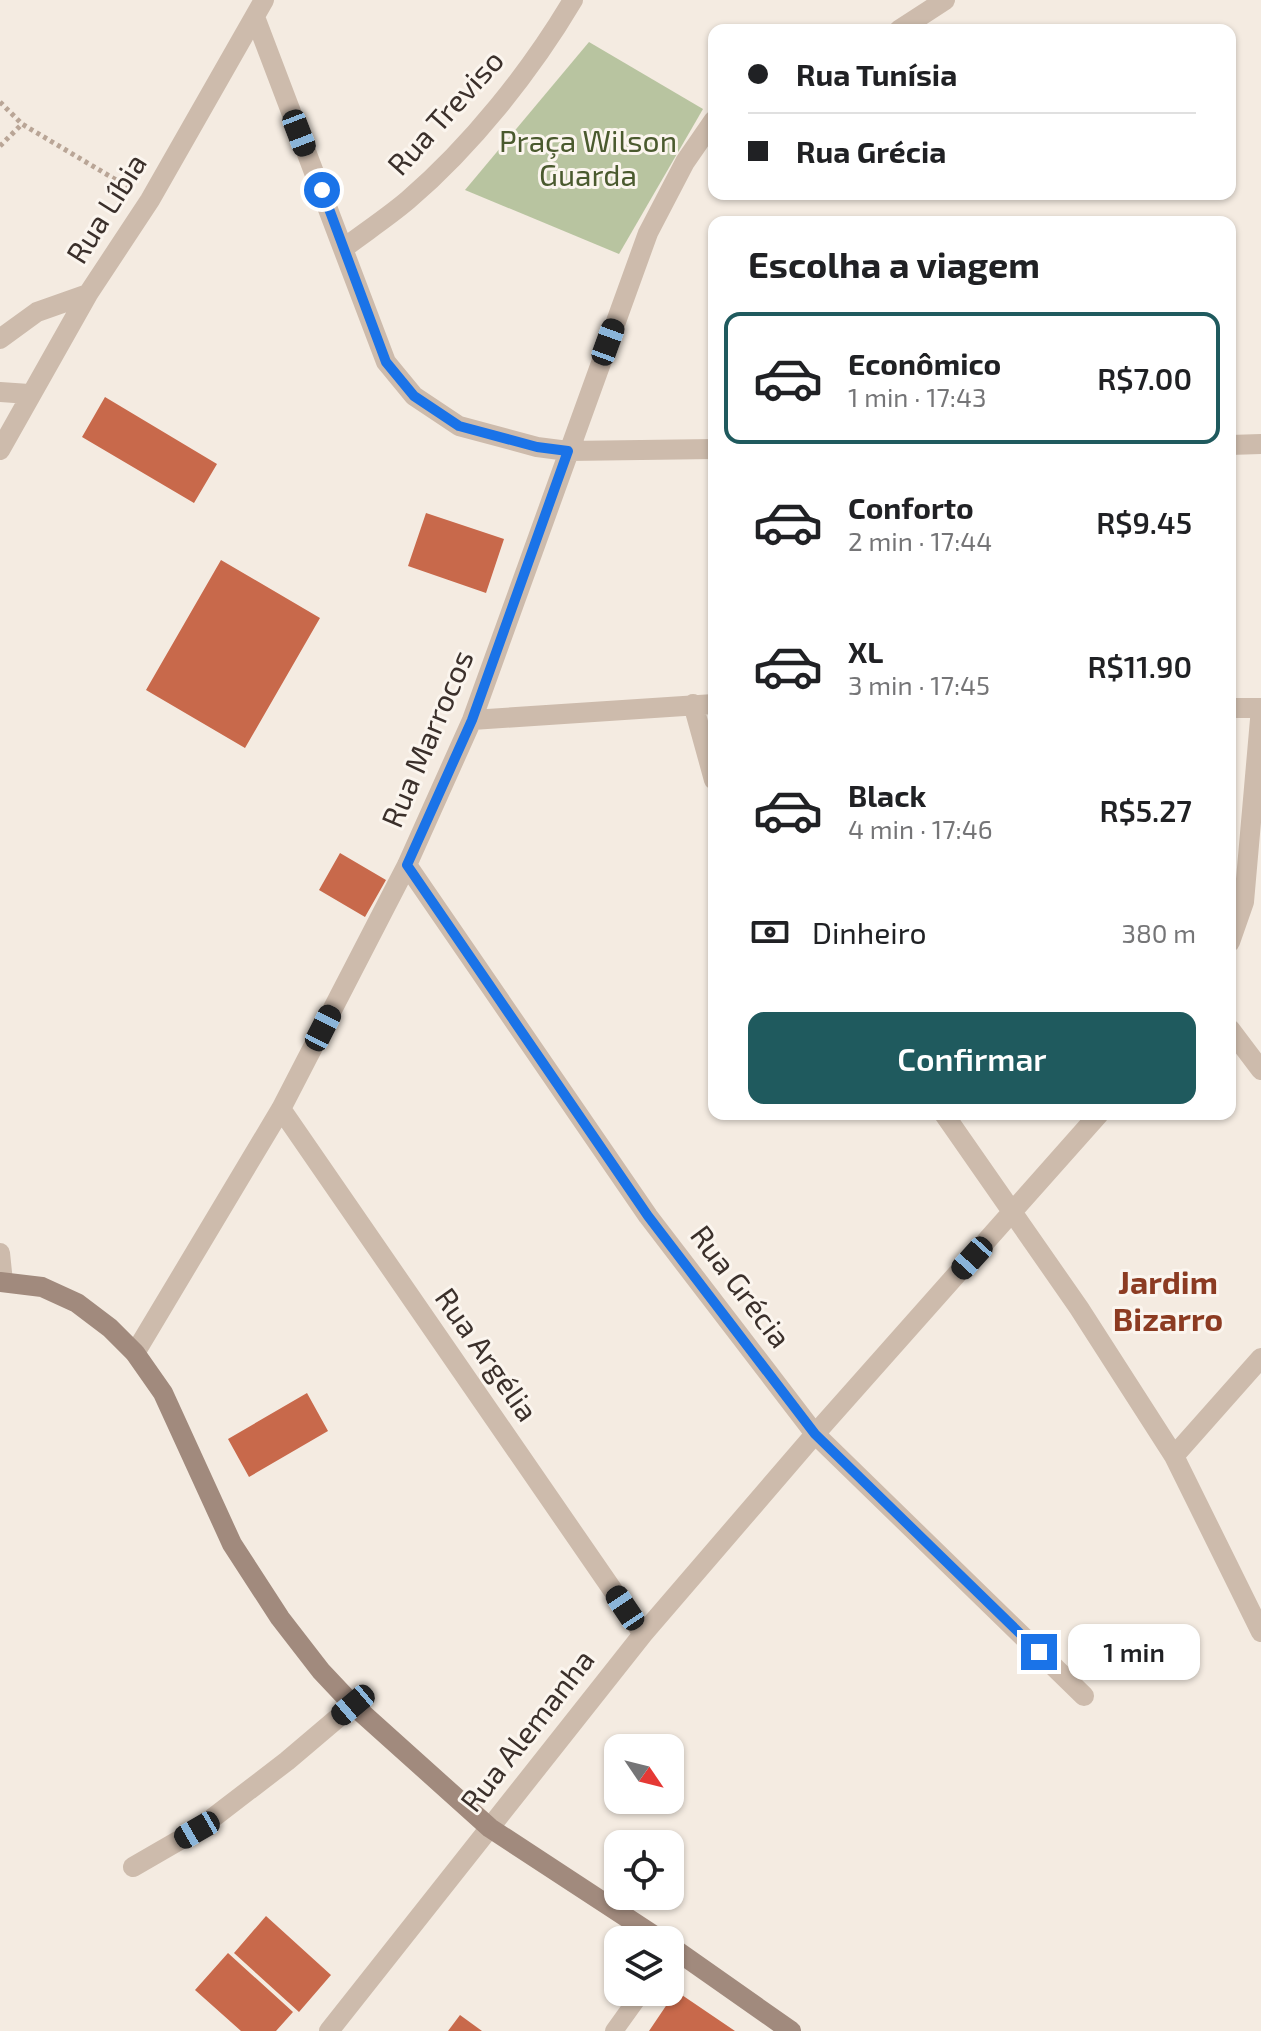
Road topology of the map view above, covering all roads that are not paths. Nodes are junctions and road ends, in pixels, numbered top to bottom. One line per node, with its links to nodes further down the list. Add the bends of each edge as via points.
1 (573, 0): 6 (street, Rua Treviso, via 549,40 471,138 409,199)
2 (945, 0): 4 (street)
3 (259, 9): 6 (street); 7 (street, Rua Líbia, via 150,200)
4 (908, 24)
5 (708, 129): 15 (street, Rua Marrocos, via 648,233)
6 (344, 248): 15 (street, via 386,362 414,396 459,426)
7 (88, 294): 8 (street, via 37,312); 10 (street, Rua Líbia)
8 (0, 339)
9 (0, 392): 10 (street)
10 (29, 394): 14 (street, Rua Líbia)
11 (1261, 444): 12 (street)
12 (1236, 445)
13 (708, 449): 15 (street)
14 (0, 450)
15 (568, 451): 20 (street, Rua Marrocos)
16 (693, 704): 17 (street); 20 (street); 21 (street)
17 (708, 704)
18 (1236, 708): 19 (street)
19 (1261, 708): 23 (street, via 1244,902)
20 (472, 720): 22 (street, Rua Marrocos)
21 (708, 758)
22 (407, 865): 26 (street, Rua Marrocos); 34 (street, Rua Grécia, via 648,1216)
23 (1236, 925)
24 (1236, 1037): 25 (street)
25 (1261, 1070)
26 (281, 1109): 32 (street, Rua Marrocos); 37 (street, Rua Argélia)
27 (948, 1120): 29 (street)
28 (1094, 1120): 29 (street, Rua Alemanha)
29 (1012, 1214): 34 (street, Rua Alemanha); 35 (street)
30 (0, 1253): 31 (street)
31 (1, 1282): 32 (street, via 42,1287 77,1303)
32 (135, 1353): 39 (street, via 163,1393 232,1544 280,1618)
33 (1261, 1358): 35 (street)
34 (815, 1434): 37 (street, Rua Alemanha); 38 (street, Rua Grécia)
35 (1174, 1456): 36 (street)
36 (1261, 1632)
37 (643, 1634): 40 (street, Rua Alemanha)
38 (1084, 1696)
39 (353, 1705): 40 (street); 41 (street, via 197,1830)
40 (490, 1828): 42 (street); 45 (street, Rua Alemanha)
41 (133, 1867)
42 (637, 1926)
43 (684, 1957): 47 (street)
44 (632, 2006): 46 (lane)
45 (329, 2031)
46 (614, 2031)
47 (791, 2031)

